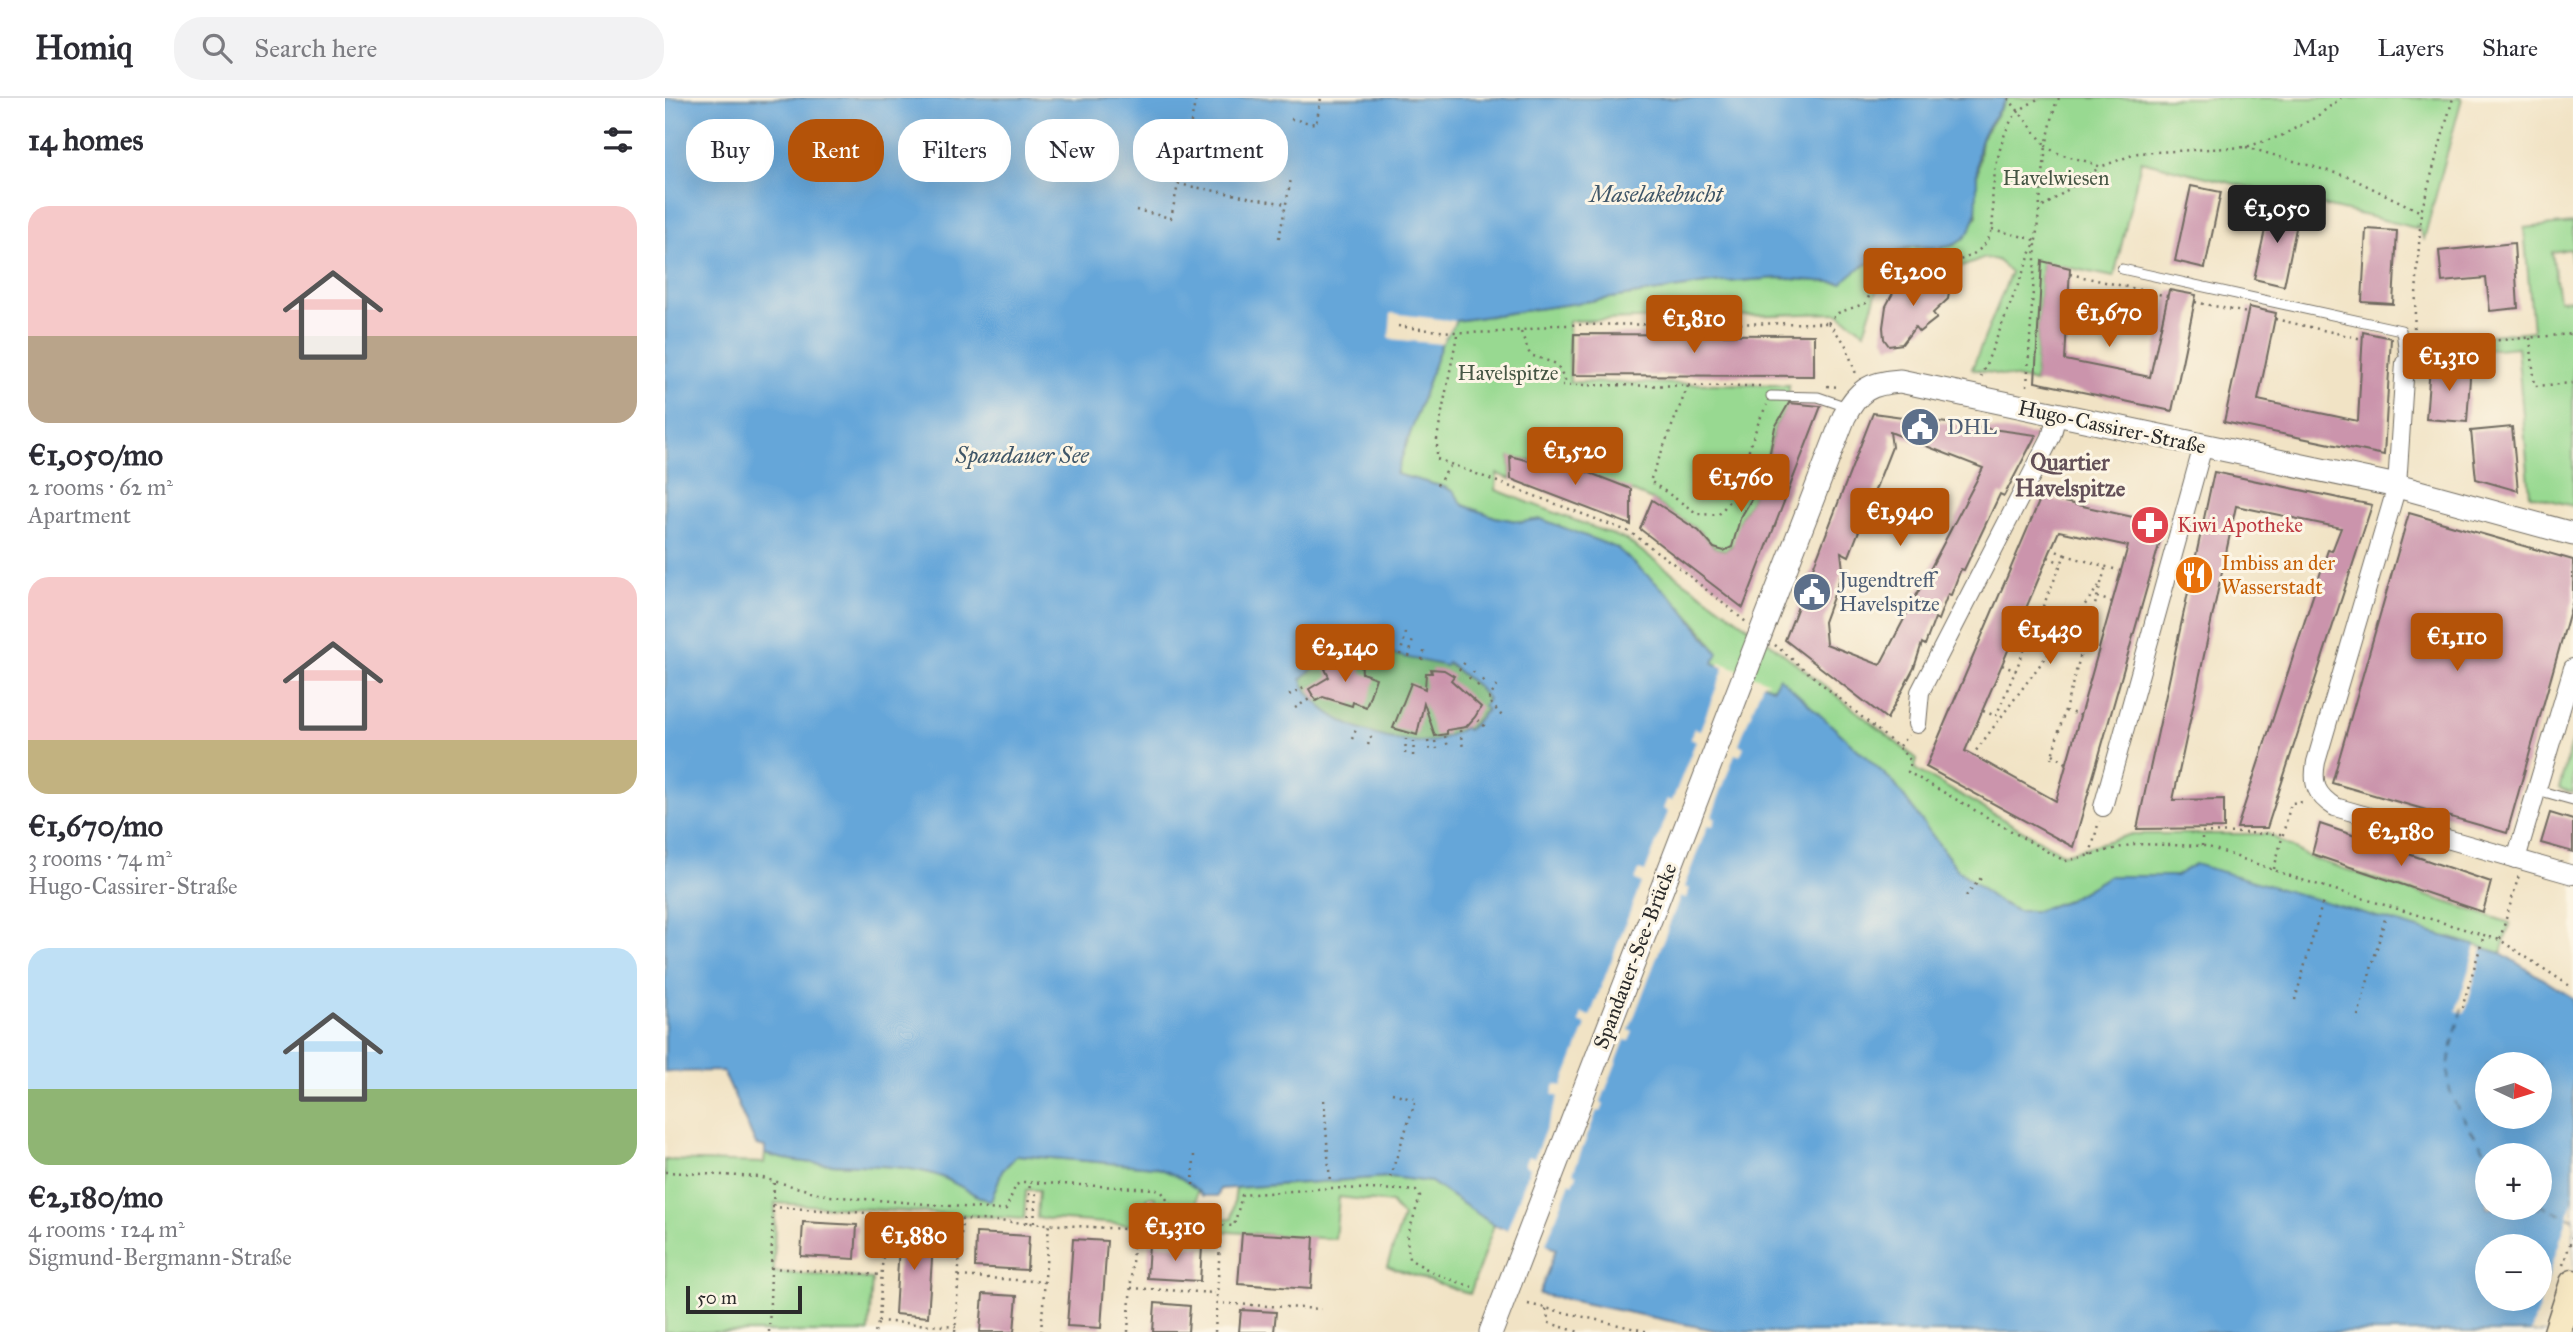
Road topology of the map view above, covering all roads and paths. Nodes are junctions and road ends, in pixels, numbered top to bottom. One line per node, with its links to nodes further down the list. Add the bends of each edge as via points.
1 (1196, 98): 14 (path)
2 (1321, 98): 9 (path, via 1316,124)
3 (2008, 98): 8 (path)
4 (2039, 98): 8 (path)
5 (2060, 98): 10 (path)
6 (2341, 98): 11 (path, via 2281,136)
7 (2453, 98): 18 (path)
8 (2018, 112): 10 (path); 19 (path, via 2008,125 1992,191)
9 (1291, 119)
10 (2046, 146): 12 (path, via 2057,155); 16 (path)
11 (2246, 147): 12 (path, via 2165,149); 18 (path, via 2340,173)
12 (2100, 167): 16 (path)
13 (1291, 179): 15 (path)
14 (1178, 184): 15 (path); 17 (path, via 1171,218)
15 (1286, 204): 20 (path)
16 (2042, 207): 21 (path)
17 (1136, 210)
18 (2421, 212): 33 (path)
19 (1992, 229): 21 (path); 30 (path, via 1982,248 1966,257 1902,269 1872,287 1866,303 1838,313)
20 (1279, 238)
21 (2036, 240): 22 (path); 41 (path)
22 (2034, 266): 23 (path); 46 (path)
23 (2042, 268)
24 (2122, 269): 39 (lane, via 2400,330)
25 (2070, 274): 26 (path)
26 (2167, 296)
27 (2195, 302): 28 (path)
28 (2247, 313)
29 (2275, 319): 37 (path)
30 (1828, 323): 32 (path, via 1553,325); 40 (path, via 1845,343)
31 (1398, 326): 35 (path)
32 (1521, 332): 35 (path); 44 (path, via 1530,355 1557,364)
33 (2413, 333)
34 (2573, 334): 36 (path)
35 (1457, 335): 51 (path, via 1437,438 1437,459)
36 (2530, 338): 38 (path); 42 (path, via 2535,386)
37 (2363, 339)
38 (2428, 346)
39 (2405, 363): 53 (street)
40 (1856, 373)
41 (1981, 377)
42 (2573, 383)
43 (1562, 385): 44 (path)
44 (1567, 385): 45 (path)
45 (1688, 386): 47 (path, via 1774,386); 47 (path, via 1650,481 1698,514 1709,516 1718,515 1732,498 1753,446 1756,423)
46 (2027, 386)
47 (1771, 396): 48 (lane, via 1818,397)
48 (1849, 408): 49 (street, Hugo-Cassirer-Straße, via 1871,384 1900,381); 82 (street, Hugo-Cassirer-Straße)
49 (2057, 415): 50 (street, Hugo-Cassirer-Straße); 101 (street, via 2052,435 1920,692)
50 (2203, 446): 53 (street, Hugo-Cassirer-Straße); 125 (street)
51 (1451, 464): 52 (path); 64 (path, via 1630,532)
52 (1437, 485)
53 (2397, 486): 54 (street, Hugo-Cassirer-Straße); 123 (street, via 2316,762 2315,787)
54 (2573, 534)
55 (2052, 549): 56 (path)
56 (2065, 555): 58 (path); 59 (path)
57 (2048, 558): 58 (path)
58 (2061, 563): 66 (path)
59 (2106, 566): 60 (path); 61 (path)
60 (2121, 571)
61 (2101, 583): 62 (path); 103 (path)
62 (2097, 597): 63 (path); 71 (path)
63 (2112, 602)
64 (1739, 617)
65 (2022, 620): 66 (path)
66 (2035, 625): 86 (path)
67 (1406, 633): 76 (path)
68 (1329, 637): 75 (path)
69 (1413, 639): 77 (path)
70 (1312, 642): 78 (path)
71 (2083, 645): 74 (path); 96 (path)
72 (1425, 648): 79 (path)
73 (1781, 650): 128 (path, via 1898,747 1911,761 1909,772 2055,856 2066,861)
74 (2099, 650)
75 (1330, 652)
76 (1400, 655)
77 (1409, 657)
78 (1319, 659)
79 (1422, 660)
80 (1467, 661): 85 (path)
81 (2002, 665): 86 (path)
82 (1747, 667): 184 (street, Spandauer-See-Brücke)
83 (1476, 668): 88 (path)
84 (2573, 668): 122 (street)
85 (1459, 670)
86 (2016, 671): 99 (path)
87 (1486, 677): 89 (path)
88 (1469, 679)
89 (1477, 686)
90 (1497, 686): 98 (path, via 1488,700)
91 (1304, 688): 92 (path)
92 (1289, 695)
93 (1311, 698): 94 (path)
94 (1295, 708)
95 (1983, 710): 99 (path)
96 (2065, 711): 97 (path); 121 (path, via 2052,757)
97 (2080, 715)
98 (1502, 716)
99 (1996, 716): 103 (path)
100 (1478, 720): 104 (path)
101 (1916, 724)
102 (1357, 727): 108 (path)
103 (1994, 727): 119 (path)
104 (1488, 729)
105 (1460, 730): 115 (path)
106 (1372, 734): 113 (path)
107 (1445, 736): 114 (path)
108 (1352, 738)
109 (1406, 739): 118 (path)
110 (1414, 741): 120 (path)
111 (1428, 741): 117 (path)
112 (1435, 741): 116 (path)
113 (1368, 745)
114 (1448, 747)
115 (1463, 748)
116 (1437, 749)
117 (1430, 752)
118 (1405, 754)
119 (1972, 755)
120 (1413, 756)
121 (2066, 763)
122 (2537, 790): 124 (lane); 129 (street)
123 (2325, 800): 126 (path, via 2291,803); 129 (street, via 2335,807)
124 (2573, 800)
125 (2103, 807): 128 (path)
126 (2283, 834): 127 (path, via 2202,832); 130 (path)
127 (2202, 846): 128 (path, via 2134,844); 130 (path)
128 (2091, 855)
129 (2517, 859): 131 (street); 137 (path, via 2521,868)
130 (2274, 869): 136 (path)
131 (2573, 875)
132 (1981, 878): 133 (path)
133 (1966, 896)
134 (2323, 901): 139 (path)
135 (2385, 919): 141 (path)
136 (2484, 935): 137 (path); 140 (path)
137 (2500, 940): 138 (path)
138 (2573, 988)
139 (2295, 1000)
140 (2462, 1008)
141 (2358, 1016)
142 (1392, 1093): 146 (path, via 1416,1099)
143 (1324, 1100): 149 (path)
144 (1194, 1153): 150 (path)
145 (665, 1172): 147 (path)
146 (1389, 1177)
147 (774, 1180): 148 (path, via 829,1196 999,1210 1006,1209 1016,1185); 153 (path)
148 (1030, 1182): 156 (path); 159 (path, via 1159,1190 1182,1223)
149 (1330, 1182)
150 (1193, 1185)
151 (1036, 1192): 157 (path)
152 (1150, 1199): 161 (path)
153 (772, 1207): 154 (path); 163 (path)
154 (885, 1214): 155 (path); 164 (path)
155 (963, 1219): 156 (path); 165 (path)
156 (1027, 1223): 157 (path)
157 (1034, 1223): 158 (path)
158 (1049, 1224): 160 (path); 166 (path)
159 (1221, 1226): 162 (path); 168 (path, via 1234,1226 1242,1195 1329,1188 1416,1191 1420,1197 1407,1238 1409,1259)
160 (1134, 1230): 161 (path); 169 (path)
161 (1148, 1231): 162 (path)
162 (1221, 1235): 170 (path)
163 (771, 1268): 164 (path); 177 (path)
164 (882, 1275): 175 (path)
165 (959, 1276): 166 (path); 176 (path)
166 (1045, 1282): 180 (path)
167 (2573, 1283): 187 (main road)
168 (1472, 1287)
169 (1131, 1288): 170 (path); 182 (path)
170 (1217, 1293): 171 (path)
171 (1216, 1303): 173 (path); 183 (path)
172 (1528, 1304): 174 (path)
173 (1321, 1309)
174 (1546, 1309): 185 (path, via 1549,1323); 186 (path)
175 (879, 1321): 176 (path); 178 (path)
176 (956, 1327): 179 (path)
177 (769, 1332)
178 (875, 1332)
179 (955, 1332)
180 (1041, 1332): 181 (path)
181 (1048, 1332)
182 (1128, 1332)
183 (1215, 1332)
184 (1491, 1332)
185 (1579, 1332)
186 (1649, 1332)
187 (2557, 1332)

